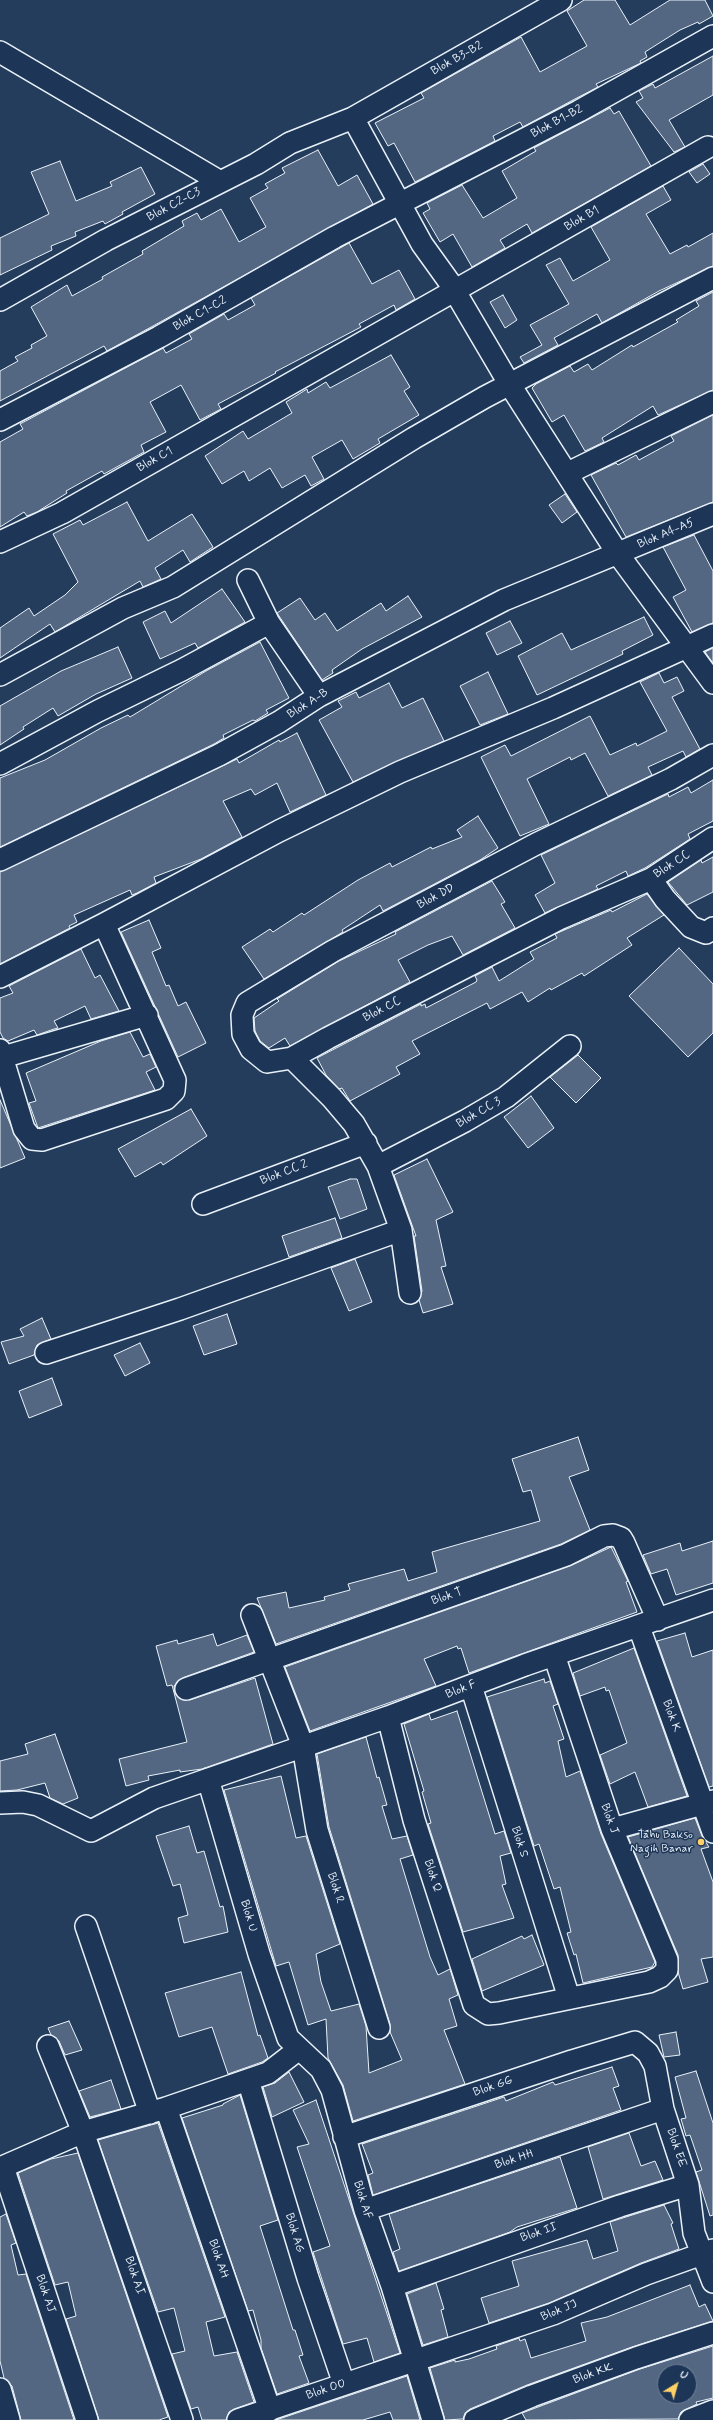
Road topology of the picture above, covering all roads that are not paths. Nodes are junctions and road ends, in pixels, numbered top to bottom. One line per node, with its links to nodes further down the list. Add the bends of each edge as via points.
1 (562, 0): 4 (street, Blok B3-B2)
2 (713, 36): 7 (street, Blok B1-B2, via 579,111)
3 (0, 52): 6 (street)
4 (353, 118): 6 (street, Blok C2-C3, via 290,143 256,164); 7 (street)
5 (708, 146): 9 (street, Blok B1)
6 (219, 181): 10 (street, Blok C2-C3, via 106,240)
7 (399, 205): 9 (street, via 422,244); 14 (street, Blok C1-C2, via 335,237 159,337)
8 (713, 278): 12 (street)
9 (456, 292): 11 (street, Blok B1); 12 (street)
10 (0, 300)
11 (309, 374): 17 (street, Blok C1, via 62,513)
12 (510, 385): 15 (street); 23 (street, via 414,438 173,587 123,608)
13 (713, 402): 15 (street)
14 (0, 420)
15 (568, 473): 18 (street)
16 (713, 514): 18 (street, Blok A4-A5)
17 (0, 542)
18 (618, 554): 22 (street); 25 (street, Blok A-B, via 504,600)
19 (248, 580): 20 (street)
20 (269, 623): 25 (street); 27 (street)
21 (713, 635): 22 (street)
22 (687, 648): 24 (street); 31 (street, via 400,772 279,831)
23 (0, 675)
24 (713, 683)
25 (319, 696): 29 (street, Blok A-B, via 279,722 219,755)
26 (713, 755): 37 (street, Blok DD, via 671,779 536,844 333,951 247,1003 242,1015 243,1034 250,1049 267,1062)
27 (0, 764)
28 (713, 838): 30 (street, Blok CC)
29 (0, 860)
30 (651, 879): 32 (street, via 665,899 691,927 706,933); 37 (street, Blok CC, via 561,918)
31 (104, 924): 33 (street); 34 (street)
32 (713, 928)
33 (0, 977)
34 (147, 1015): 36 (street); 36 (street, via 175,1080 174,1091 166,1099 42,1140 32,1138 24,1129)
35 (570, 1046): 39 (street, Blok CC 3, via 506,1097)
36 (1, 1054)
37 (292, 1058): 38 (street, via 332,1098)
38 (366, 1143): 39 (street); 40 (street, Blok CC 2)
39 (378, 1166): 41 (street)
40 (203, 1204)
41 (401, 1230): 42 (street); 43 (street, via 180,1309)
42 (410, 1294)
43 (46, 1353)
44 (713, 1600): 46 (street, Blok F)
45 (252, 1614): 48 (street, Blok R)
46 (648, 1624): 47 (street, Blok F); 48 (street, Blok T, via 624,1543 621,1538 613,1535 604,1536 566,1555); 55 (street, Blok K)
47 (554, 1656): 49 (street, Blok F); 56 (street, Blok J)
48 (271, 1660): 50 (street, Blok T); 52 (street, Blok R)
49 (471, 1686): 51 (street, Blok F); 59 (street, Blok S)
50 (186, 1689)
51 (388, 1718): 52 (street, Blok F); 59 (street, Blok Q, via 414,1820 465,1984 474,2005 488,2014)
52 (303, 1746): 53 (street, Blok F); 60 (street, Blok R, via 317,1830)
53 (208, 1779): 54 (street, Blok F, via 154,1798 91,1831 38,1805 22,1802); 63 (street, Blok U, via 276,2006 288,2038)
54 (0, 1803)
55 (708, 1803): 56 (street); 57 (street, Blok K)
56 (612, 1829): 59 (street, Blok J, via 667,1960 667,1970 649,1982)
57 (713, 1832)
58 (86, 1926): 66 (street, Blok AH)
59 (569, 1998)
60 (379, 2028)
61 (48, 2046): 67 (street, Blok AI)
62 (642, 2046): 65 (street, Blok EE, via 655,2066); 68 (street, Blok GG, via 635,2042 623,2044)
63 (299, 2049): 64 (street, via 268,2074); 68 (street, Blok AF, via 321,2068 332,2090)
64 (248, 2080): 66 (street); 77 (street, Blok AG, via 308,2278)
65 (663, 2109): 70 (street, Blok EE); 71 (street, Blok HH)
66 (158, 2110): 67 (street); 79 (street, Blok AH)
67 (83, 2132): 69 (street); 83 (street, Blok AI)
68 (344, 2137): 71 (street, Blok AF)
69 (1, 2168): 82 (street, Blok AJ)
70 (688, 2185): 72 (street, Blok EE, via 691,2220); 74 (street, Blok II, via 590,2216)
71 (365, 2210): 74 (street, Blok AF)
72 (707, 2252): 73 (street, Blok EE); 76 (street, Blok JJ, via 646,2274 553,2314)
73 (713, 2282)
74 (392, 2286): 76 (street, Blok AF)
75 (713, 2333): 86 (street, Blok KK, via 532,2396)
76 (415, 2361): 77 (street, Blok OO); 85 (street, Blok AF)
77 (344, 2384): 79 (street, Blok OO)
78 (0, 2389): 81 (street)
79 (270, 2410): 84 (street, Blok OO)
80 (713, 2411): 87 (street)
81 (9, 2420)
82 (87, 2420)
83 (182, 2420)
84 (238, 2420)
85 (433, 2420)
86 (475, 2420)
87 (690, 2420)

